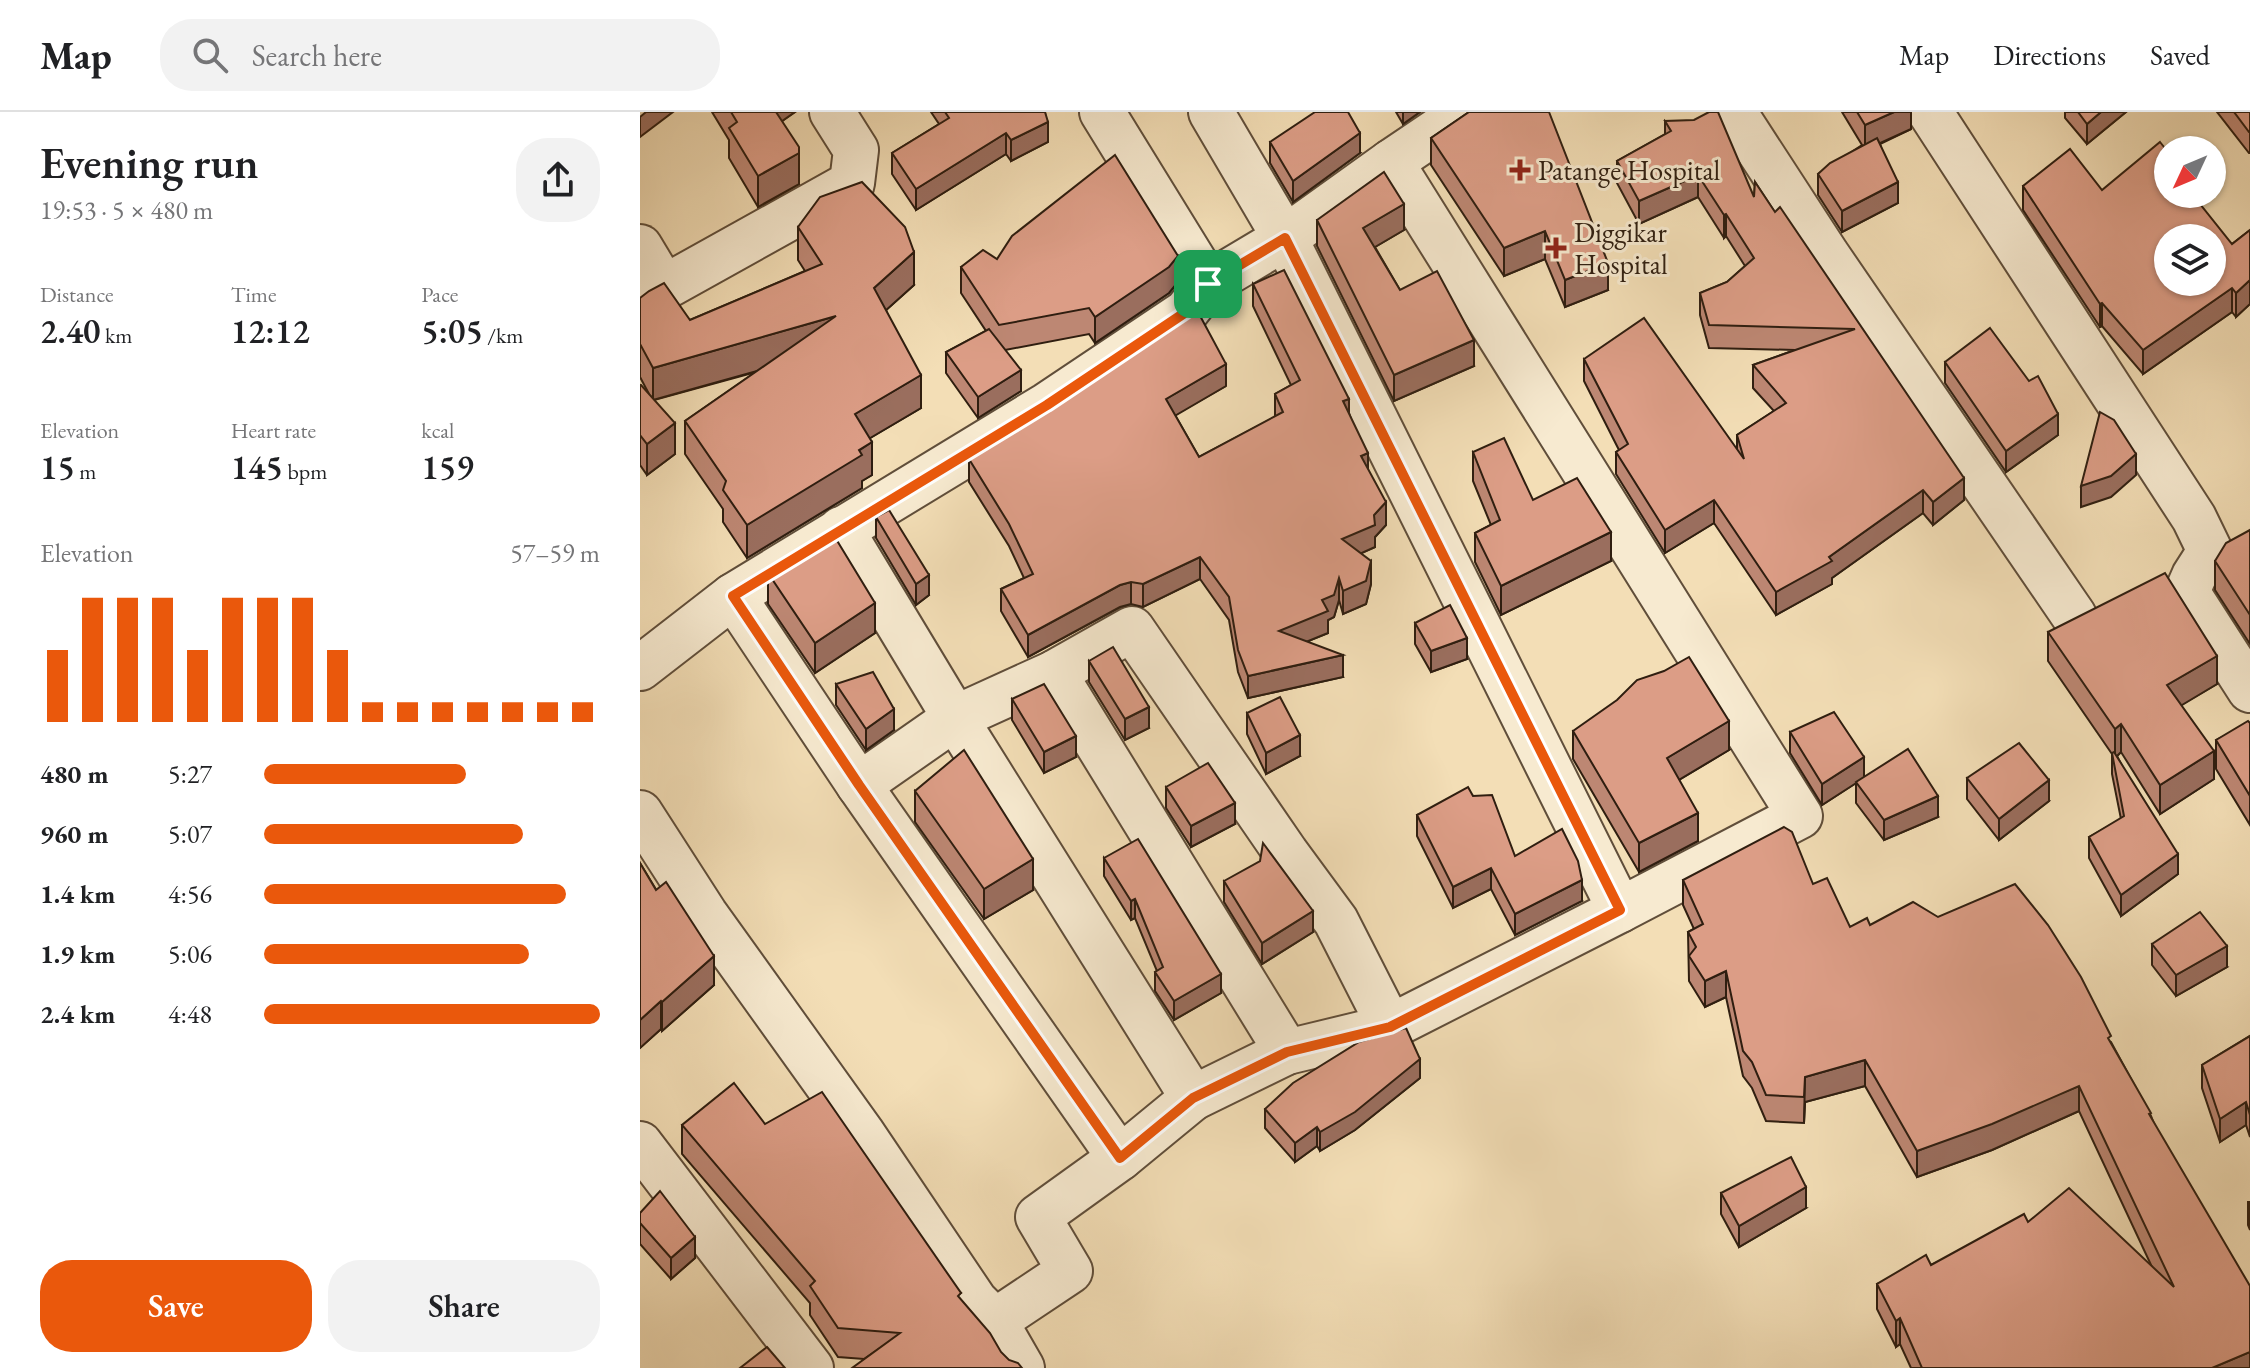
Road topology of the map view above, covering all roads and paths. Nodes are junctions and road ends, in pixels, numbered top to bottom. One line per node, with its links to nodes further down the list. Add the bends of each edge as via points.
1 (832, 112): 11 (street, via 856,150 852,183)
2 (1102, 112): 10 (street)
3 (1211, 112): 8 (street)
4 (1465, 112): 7 (street)
5 (1734, 112): 14 (street)
6 (1930, 112): 17 (street, via 2194,518 2210,551 2187,592)
7 (1391, 162): 8 (street); 21 (street, via 1800,816)
8 (1285, 238): 10 (street); 21 (street)
9 (640, 247): 11 (street)
10 (1208, 284): 12 (street, via 1174,321)
11 (652, 294)
12 (841, 529): 13 (street); 18 (street)
13 (733, 596): 15 (street); 19 (street)
14 (2074, 616)
15 (640, 668)
16 (1054, 673): 18 (street); 22 (street, via 1132,629 1336,921); 23 (street)
17 (2250, 690)
18 (955, 718): 19 (street); 24 (street)
19 (859, 785): 26 (street)
20 (640, 813): 27 (street, via 975,1301)
21 (1620, 910): 22 (street)
22 (1390, 1027): 23 (street)
23 (1287, 1052): 24 (street)
24 (1193, 1098): 26 (street)
25 (640, 1144): 28 (street)
26 (1120, 1158): 27 (street, via 1038,1217 1070,1271)
27 (995, 1321): 29 (street)
28 (811, 1368)
29 (1022, 1368)

